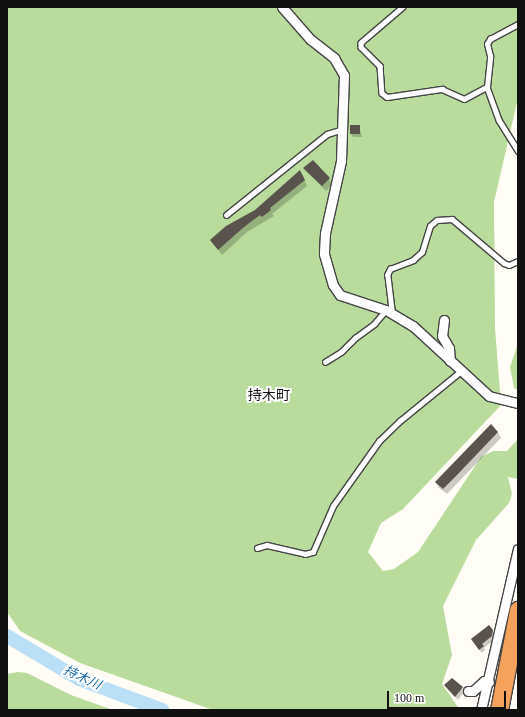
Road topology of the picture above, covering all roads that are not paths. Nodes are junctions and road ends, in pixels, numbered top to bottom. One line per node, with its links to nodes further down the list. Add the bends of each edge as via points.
1 (282, 7): 5 (street, via 310,39 341,67 344,75)
2 (403, 7): 4 (lane, via 361,46 380,66 382,93 387,97 442,89 464,99)
3 (518, 24): 4 (lane, via 490,38 487,44 490,56)
4 (487, 87): 6 (lane, via 499,120)
5 (344, 128): 7 (lane, via 327,134); 9 (street, via 341,161 325,233 324,254 333,285 340,295)
6 (518, 151)
7 (226, 215)
8 (518, 261): 9 (lane, via 509,265 504,264 452,219 438,220 430,226 422,252 413,260 390,269 387,275)
9 (389, 312): 11 (street, via 413,326); 12 (lane)
10 (444, 320): 11 (street, via 442,336 450,348)
11 (450, 361): 13 (street)
12 (325, 362)
13 (461, 371): 14 (street, via 489,396); 15 (lane, via 401,420 379,442 332,506 313,552 305,554 267,545)
14 (518, 403)
15 (257, 548)
16 (518, 549): 18 (street)
17 (518, 610): 21 (highway)
18 (489, 682): 19 (street, via 484,681 473,691); 20 (street)
19 (468, 691)
20 (481, 710)
21 (499, 710)

